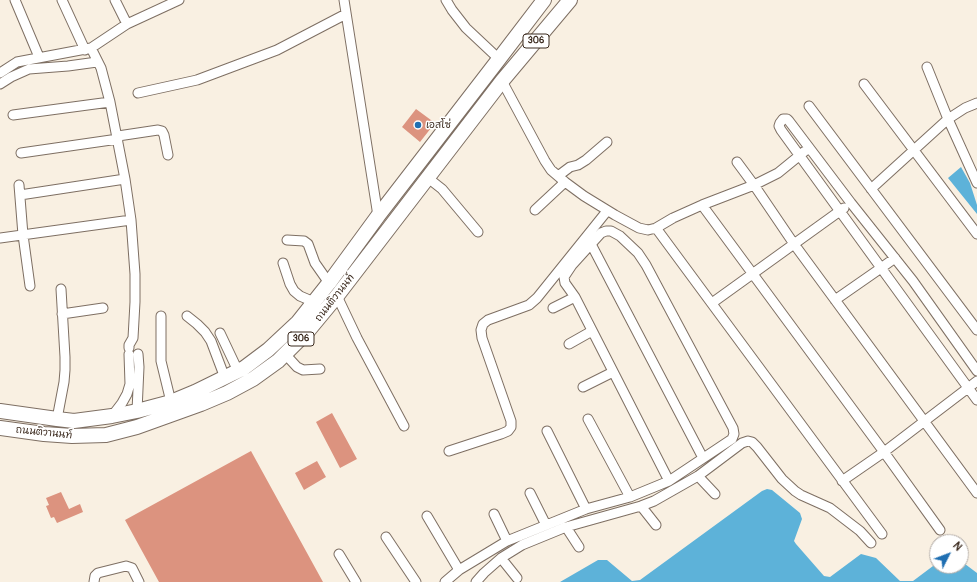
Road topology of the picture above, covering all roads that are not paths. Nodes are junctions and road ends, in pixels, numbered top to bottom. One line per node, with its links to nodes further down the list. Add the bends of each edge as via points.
1 (15, 0): 13 (street)
2 (62, 0): 12 (street)
3 (115, 0): 11 (street)
4 (179, 0): 11 (street)
5 (344, 0): 10 (street)
6 (446, 0): 14 (street, via 466,28)
7 (544, 0): 14 (main road, ถนนติวานนท์ / 306)
8 (561, 0): 18 (main road, 306)
9 (570, 0): 18 (main road, ถนนติวานนท์ / 306)
10 (346, 14): 21 (street, via 277,50 197,80); 46 (street)
11 (127, 24): 12 (street)
12 (88, 49): 13 (street); 15 (street)
13 (39, 57): 17 (street, via 18,62)
14 (499, 60): 46 (main road, ถนนติวานนท์ / 306)
15 (97, 62): 19 (street, via 29,69); 22 (street)
16 (927, 66): 26 (street)
17 (1, 70)
18 (502, 82): 35 (main road, ถนนติวานนท์ / 306); 37 (street, via 545,161)
19 (0, 84)
20 (864, 84): 30 (street)
21 (138, 93)
22 (110, 102): 25 (street); 27 (street)
23 (977, 103): 26 (street)
24 (809, 106): 40 (street)
25 (13, 115)
26 (948, 119): 30 (street); 38 (street)
27 (118, 138): 31 (street); 32 (street, via 162,131); 36 (street)
28 (607, 142): 37 (street, via 586,160 570,167)
29 (809, 148): 33 (street); 33 (street, via 789,121 783,119 779,126); 41 (street)
30 (913, 150): 40 (street); 50 (street)
31 (21, 153)
32 (168, 155)
33 (800, 155): 39 (street, via 778,173); 45 (street)
34 (737, 162): 39 (street)
35 (428, 178): 49 (street, via 442,190); 63 (main road, ถนนติวานนท์ / 306)
36 (125, 179): 47 (street); 51 (street, via 19,190)
37 (561, 179): 43 (street); 44 (street)
38 (977, 183)
39 (754, 185): 42 (street); 55 (street)
40 (871, 189): 75 (street)
41 (851, 203): 45 (street); 56 (street)
42 (702, 205): 48 (street); 59 (street)
43 (535, 210)
44 (607, 211): 48 (street, via 640,228); 100 (street, via 537,298 529,305 483,324 482,338 511,427 501,434)
45 (840, 211): 55 (street); 58 (street)
46 (378, 216): 60 (main road, ถนนติวานนท์ / 306)
47 (131, 220): 51 (street); 83 (street, via 135,288)
48 (656, 228): 67 (street)
49 (478, 232)
50 (977, 234)
51 (23, 235): 52 (street); 61 (street)
52 (0, 238)
53 (287, 240): 60 (street, via 304,241 308,244)
54 (591, 244): 64 (street, via 564,276 565,283); 102 (street); 102 (street, via 601,233 611,231 638,253 733,428 732,439)
55 (794, 244): 59 (street); 65 (street)
56 (894, 258): 58 (street); 73 (street)
57 (283, 263): 66 (street, via 294,291)
58 (881, 268): 65 (street); 74 (street)
59 (753, 274): 67 (street); 101 (street)
60 (329, 283): 66 (main road, ถนนติวานนท์ / 306)
61 (30, 286)
62 (61, 289): 70 (street)
63 (337, 296): 79 (main road, ถนนติวานนท์ / 306); 97 (street)
64 (574, 297): 69 (street); 77 (street)
65 (835, 300): 96 (street)
66 (314, 302): 81 (main road, ถนนติวานนท์ / 306, via 298,322 268,350)
67 (712, 303): 105 (street)
68 (103, 308): 70 (street)
69 (553, 308)
70 (62, 314): 94 (street, via 65,370)
71 (161, 316): 90 (street, via 161,361)
72 (187, 316): 85 (street, via 211,341)
73 (938, 316): 74 (street); 82 (street)
74 (924, 327): 88 (street)
75 (977, 330)
76 (220, 332): 81 (street)
77 (592, 332): 78 (street); 84 (street)
78 (569, 344)
79 (285, 354): 80 (street, via 303,370); 98 (main road, ถนนติวานนท์ / 306, via 253,378 202,404 106,435 72,436)
80 (320, 369)
81 (238, 371): 85 (main road, ถนนติวานนท์ / 306)
82 (977, 371)
83 (134, 372): 92 (street); 93 (street, via 128,394)
84 (613, 372): 87 (street); 104 (street)
85 (225, 378): 90 (main road, ถนนติวานนท์ / 306)
86 (977, 381): 88 (street)
87 (583, 387)
88 (968, 388): 89 (street); 96 (street)
89 (977, 400)
90 (171, 402): 92 (main road, ถนนติวานนท์ / 306)
91 (0, 411): 94 (main road, ถนนติวานนท์ / 306)
92 (137, 412): 93 (main road, ถนนติวานนท์ / 306)
93 (112, 416): 94 (main road, ถนนติวานนท์ / 306, via 74,421)
94 (57, 419)
95 (588, 419): 109 (street)
96 (924, 421): 101 (street); 107 (street)
97 (404, 426)
98 (0, 428)
99 (547, 431): 111 (street)
100 (450, 451)
101 (884, 452): 105 (street); 117 (street)
102 (704, 458): 104 (street)
103 (698, 476): 108 (street); 110 (street); 121 (street, via 742,443 752,442 791,488 830,508)
104 (669, 481): 109 (street)
105 (842, 481): 118 (street)
106 (530, 493): 114 (street)
107 (977, 493)
108 (715, 494)
109 (630, 497): 111 (street)
110 (641, 506): 115 (street); 116 (street)
111 (586, 509): 114 (street)
112 (494, 514): 120 (street)
113 (427, 516): 125 (street)
114 (546, 525): 120 (street)
115 (656, 525)
116 (566, 527): 122 (street); 124 (street, via 522,545)
117 (940, 530)
118 (882, 534)
119 (386, 537): 130 (street)
120 (507, 541): 125 (street)
121 (871, 543)
122 (579, 547)
123 (339, 554): 129 (street)
124 (501, 558): 126 (street); 132 (street)
125 (459, 570): 131 (street)
126 (517, 578)
127 (94, 582): 128 (street, via 98,573 126,566 132,568)
128 (139, 582)
129 (356, 582)
130 (416, 582)
131 (445, 582)
132 (476, 582)

